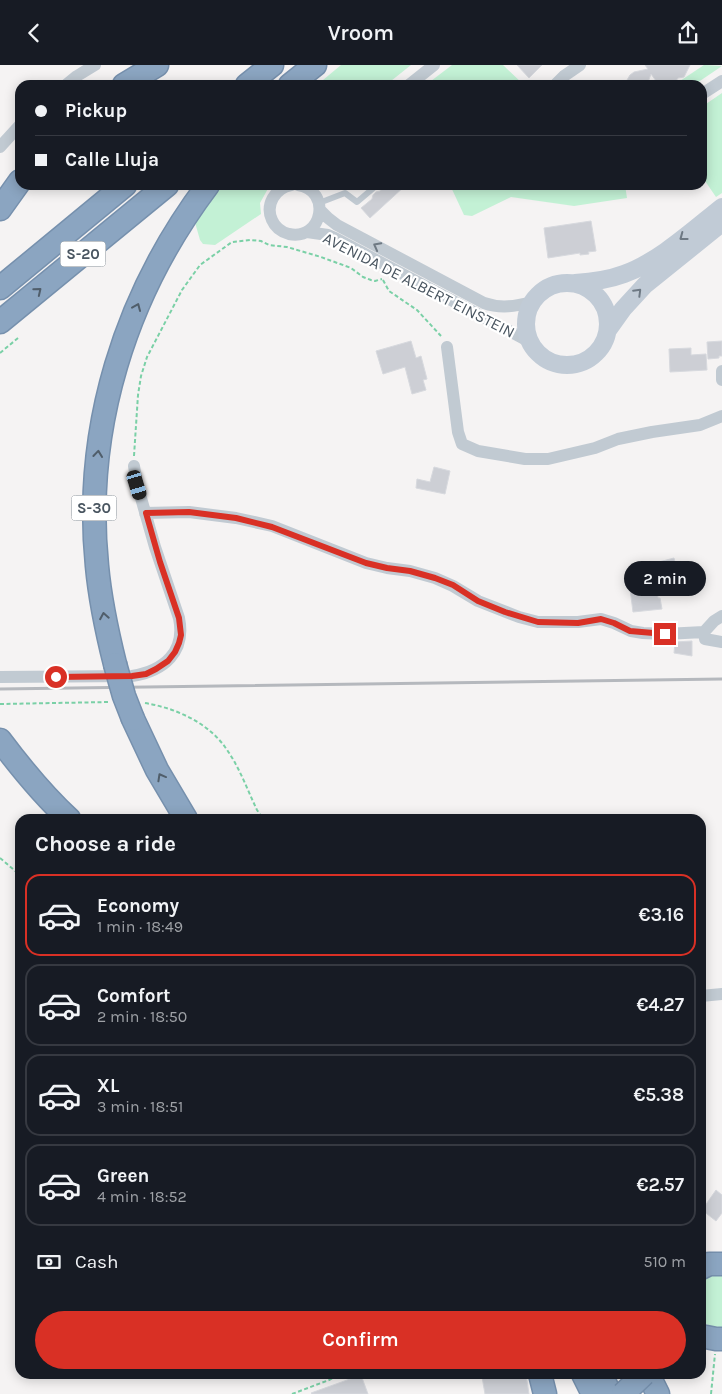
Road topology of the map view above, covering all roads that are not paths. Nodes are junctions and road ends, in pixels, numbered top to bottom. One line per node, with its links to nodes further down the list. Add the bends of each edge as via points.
1 (95, 65): 8 (street)
2 (157, 65): 9 (highway)
3 (272, 65): 10 (highway)
4 (316, 65): 11 (highway)
5 (330, 65): 12 (highway)
6 (434, 65): 13 (street)
7 (580, 65): 14 (street)
8 (72, 80)
9 (132, 80)
10 (253, 80)
11 (296, 80)
12 (311, 80)
13 (415, 80)
14 (560, 80)
15 (722, 81): 16 (street)
16 (707, 91)
17 (15, 130): 18 (street)
18 (0, 147)
19 (15, 188): 27 (highway)
20 (119, 190): 31 (highway, S-20)
21 (161, 190): 33 (highway, S-20, one-way to 21)
22 (204, 190): 49 (highway, S-30, one-way to 22, bridge, via 133,719 115,664 100,591 95,484 105,404 126,335 155,268)
23 (281, 190): 29 (street, AVENIDA DE ALBERT EINSTEIN, via 270,203 273,222 288,234)
24 (371, 190): 25 (lane, via 357,202 345,193)
25 (318, 199): 29 (street, via 318,219); 32 (street, AVENIDA DE ALBERT EINSTEIN, one-way to 25, via 506,307 484,303 337,225 328,218)
26 (722, 207): 30 (main road, one-way to 30, via 649,262 611,278)
27 (0, 209)
28 (722, 223): 34 (main road, one-way to 28, via 645,285)
29 (307, 232): 35 (street, AVENIDA DE ALBERT EINSTEIN, via 328,235)
30 (570, 283): 32 (main road, via 550,288); 34 (main road, via 591,291 599,298 608,318)
31 (0, 288)
32 (533, 302): 35 (main road, via 526,323)
33 (0, 323)
34 (608, 330): 35 (main road, via 599,349 588,360 578,364 548,361)
35 (530, 342)
36 (447, 347): 39 (street, via 458,432 462,444 478,451 525,459 548,459 618,439 700,425)
37 (722, 371): 38 (street)
38 (722, 380)
39 (722, 416)
40 (134, 466): 41 (street)
41 (146, 513): 43 (street, via 197,513 272,527 366,563 435,578 478,601 538,622 578,623 601,619 644,633); 45 (street, via 181,627 179,643 168,661 151,672 132,676)
42 (722, 616): 43 (street)
43 (704, 632): 44 (street, via 705,639)
44 (722, 642)
45 (0, 677)
46 (4, 746): 47 (highway); 48 (highway)
47 (57, 814)
48 (64, 814)
49 (183, 814)
50 (722, 993): 51 (street)
51 (706, 995)
52 (541, 1379): 58 (highway)
53 (586, 1379): 59 (highway)
54 (603, 1379): 60 (highway)
55 (632, 1379): 62 (highway)
56 (639, 1379): 61 (highway, bridge)
57 (650, 1379): 63 (highway)
58 (545, 1394)
59 (593, 1394)
60 (610, 1394)
61 (623, 1394)
62 (640, 1394)
63 (658, 1394)

